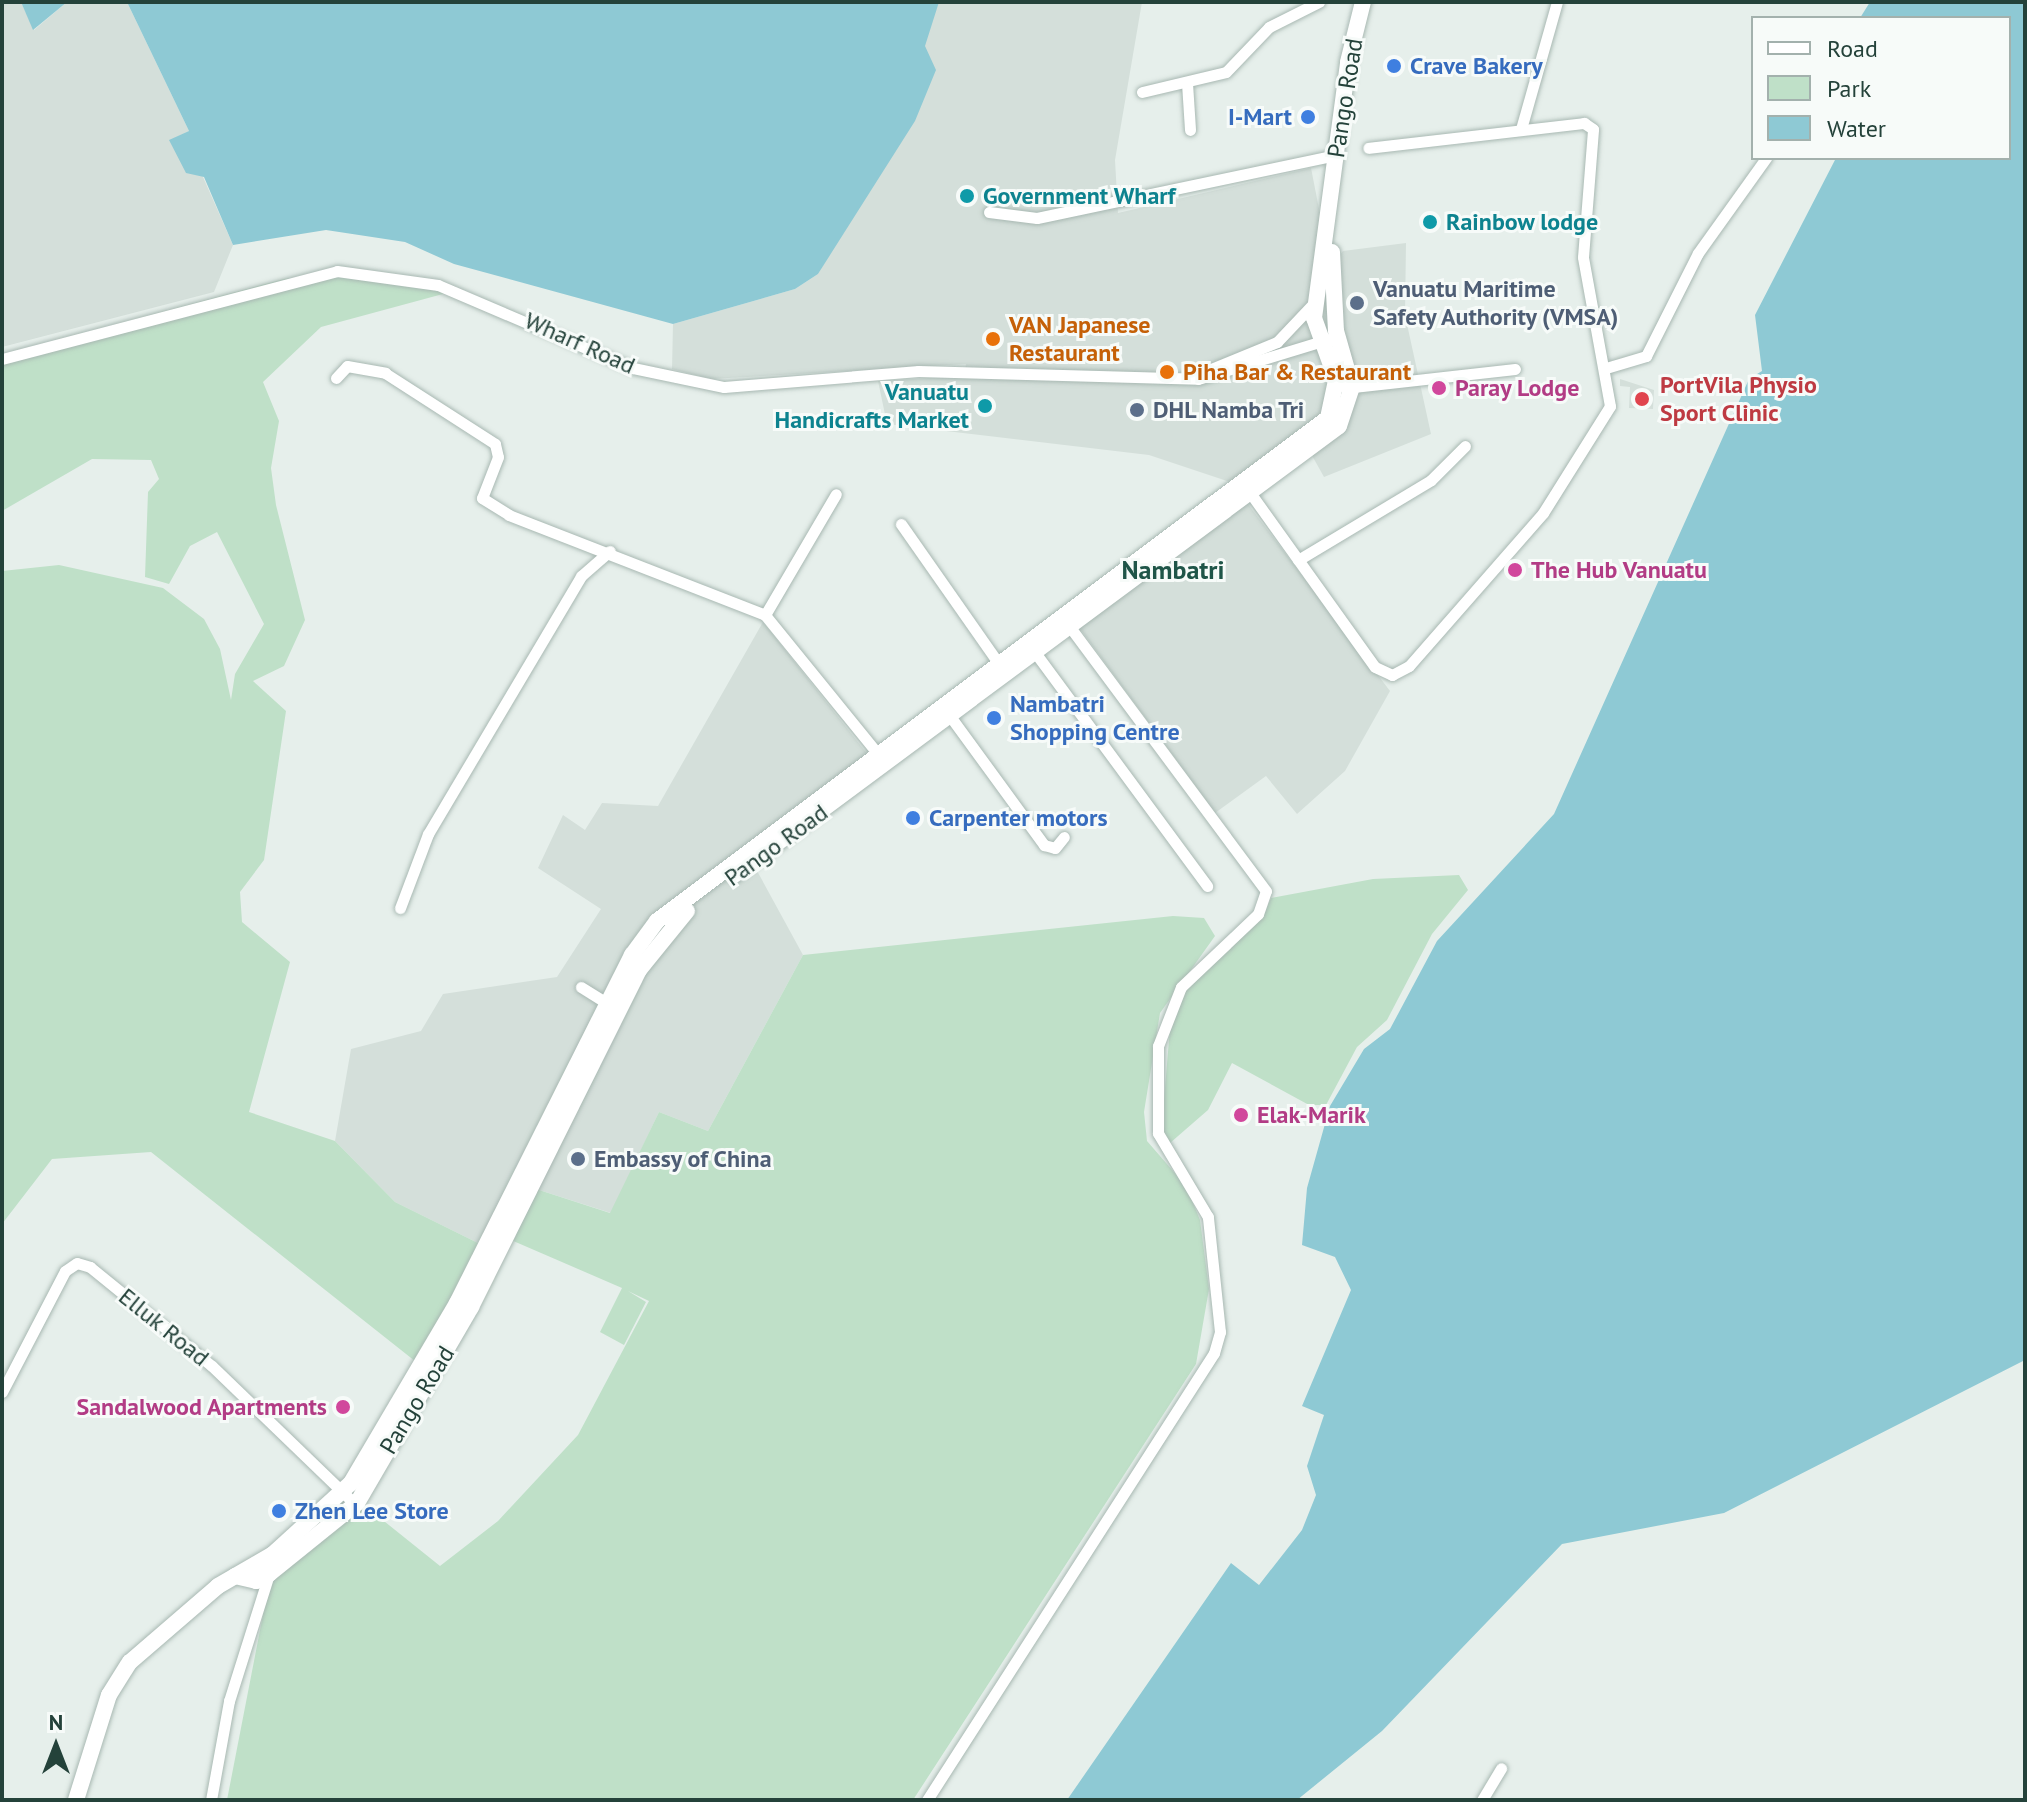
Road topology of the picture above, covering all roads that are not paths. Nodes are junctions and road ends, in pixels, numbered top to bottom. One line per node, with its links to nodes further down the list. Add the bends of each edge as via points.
1 (1319, 2): 4 (street, via 1269,27 1226,72)
2 (1363, 2): 9 (street, Pango Road)
3 (1557, 2): 6 (street)
4 (1187, 83): 5 (street); 7 (street)
5 (1142, 92)
6 (1521, 129): 8 (street); 17 (street, via 1584,123 1593,129 1583,257)
7 (1190, 130)
8 (1368, 148)
9 (1335, 155): 11 (street, Pango Road); 12 (street, via 1037,218)
10 (1765, 160): 17 (street, via 1698,253 1646,356)
11 (1332, 195): 13 (street, Pango Road, via 1316,300); 14 (street, Pango Road)
12 (989, 212)
13 (1308, 319): 14 (street); 15 (street, Pango Road); 20 (street, Wharf Road, via 1258,353)
14 (1336, 328): 15 (street, Wharf Road); 21 (street, Pango Road)
15 (1320, 345): 20 (street, Wharf Road, via 1230,374); 21 (street, Pango Road)
16 (2, 359): 20 (street, Wharf Road, via 304,276 372,271 447,288 633,368 698,384 755,388 932,371)
17 (1606, 368): 27 (street, via 1610,406 1567,482 1401,673 1380,672)
18 (1515, 369): 21 (street)
19 (336, 378): 26 (street, via 347,366 385,373 497,446 484,500)
20 (1175, 379)
21 (1344, 388): 23 (street, Pango Road, via 1328,418)
22 (1465, 446): 27 (street, via 1431,480)
23 (1247, 488): 27 (street); 29 (street, Pango Road)
24 (836, 494): 28 (street)
25 (901, 524): 31 (street)
26 (610, 551): 28 (street); 36 (street, via 581,576 428,834)
27 (1298, 560)
28 (765, 615): 33 (street)
29 (1068, 623): 30 (street, Pango Road); 47 (street, via 1266,891 1258,914 1181,987 1158,1046 1158,1133 1208,1217 1220,1332 1214,1353)
30 (1033, 649): 31 (street, Pango Road); 32 (street, Pango Road); 35 (street)
31 (999, 664): 32 (street, Pango Road)
32 (947, 712): 33 (street, Pango Road); 34 (street, via 1044,845 1055,848)
33 (882, 758): 38 (street, Pango Road, via 657,921)
34 (1064, 837)
35 (1207, 886)
36 (400, 908)
37 (581, 987): 38 (street)
38 (613, 1007): 40 (street, Pango Road)
39 (2, 1392): 40 (street, Elluk Road, via 65,1271 77,1263 90,1267 212,1366)
40 (348, 1499): 41 (street, Pango Road); 42 (street, Pango Road)
41 (273, 1554): 42 (street); 43 (street, Pango Road)
42 (269, 1574): 43 (street, via 256,1581); 46 (street, via 229,1701)
43 (235, 1576): 45 (street, Pango Road, via 130,1662 109,1695)
44 (1501, 1768): 48 (street)
45 (76, 1800)
46 (211, 1800)
47 (927, 1800)
48 (1482, 1800)

